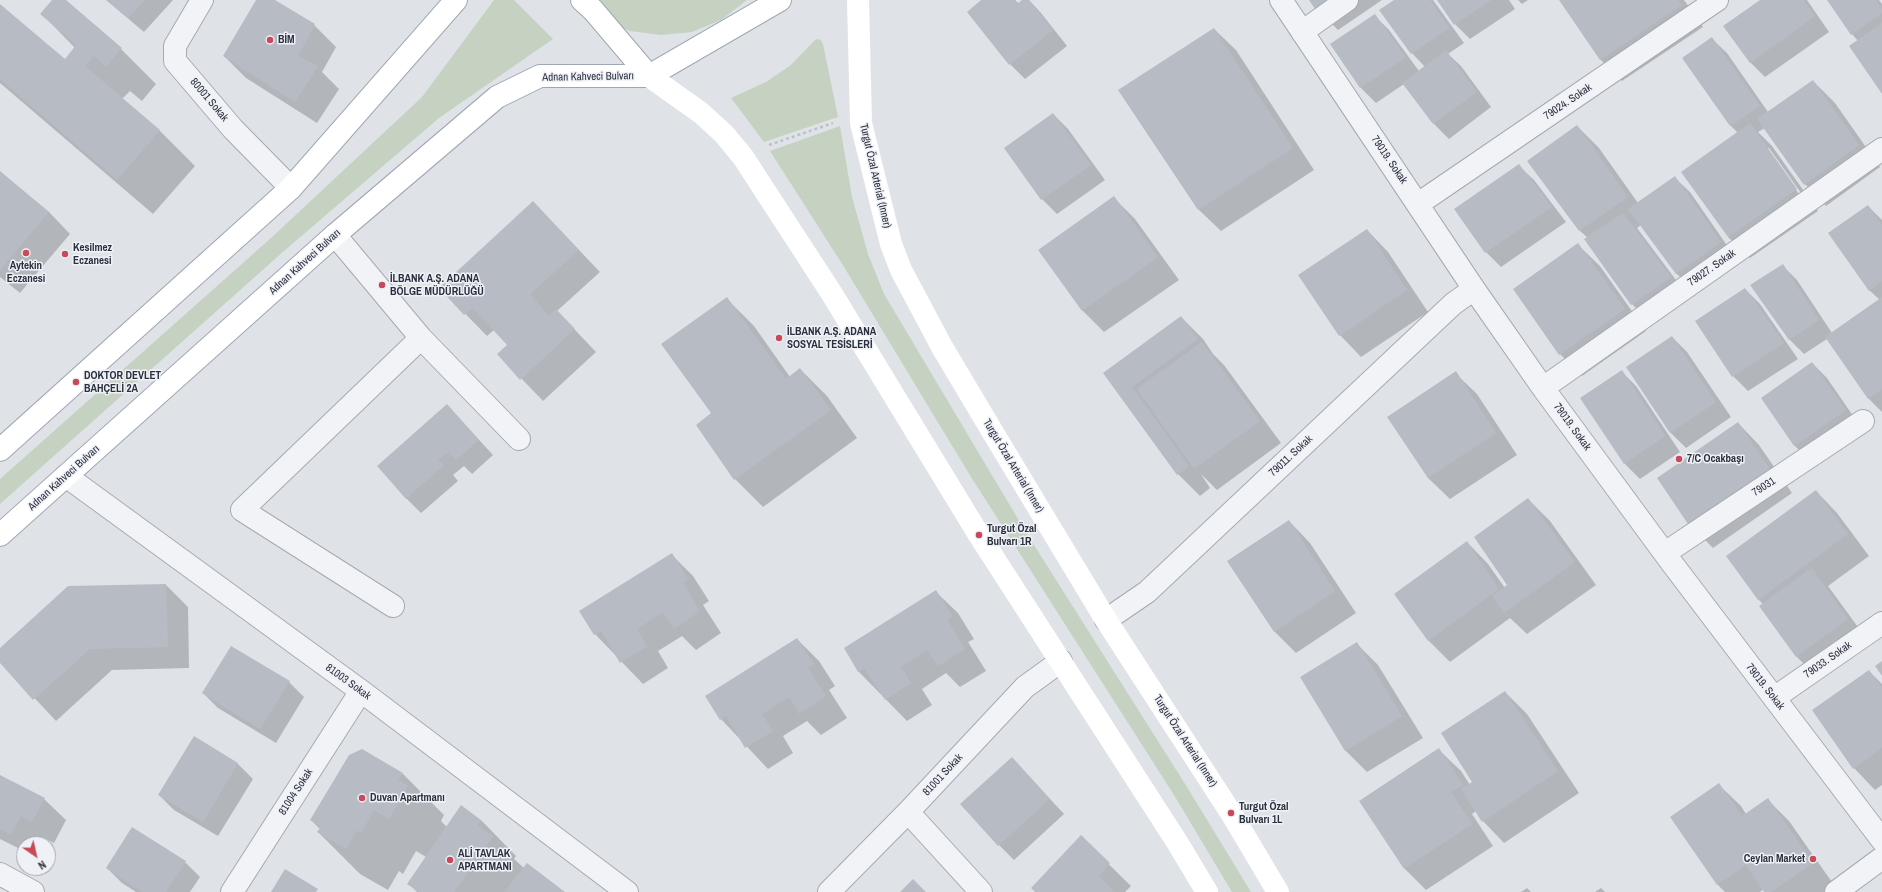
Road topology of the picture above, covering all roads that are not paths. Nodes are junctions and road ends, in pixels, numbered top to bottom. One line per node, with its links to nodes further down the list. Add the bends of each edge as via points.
1 (202, 0): 12 (street, 80001 Sokak, via 175,46 175,61 233,129)
2 (456, 0): 12 (main road)
3 (582, 0): 10 (main road)
4 (780, 0): 10 (main road)
5 (858, 0): 25 (main road, Turgut Özal Arterial (Inner), via 861,123 891,244 901,270 946,353)
6 (1281, 0): 9 (street, 79019. Sokak)
7 (1348, 0): 9 (street)
8 (1717, 0): 13 (street, 79024. Sokak)
9 (1302, 32): 13 (street, 79019. Sokak)
10 (649, 76): 14 (main road, Adnan Kahveci Bulvarı, via 540,76 497,97); 27 (main road, via 701,114 724,134 743,157 832,294 979,535)
11 (1882, 149): 17 (street, 79027. Sokak)
12 (291, 188): 20 (main road)
13 (1418, 204): 15 (street, 79019. Sokak)
14 (335, 235): 16 (street); 21 (main road, Adnan Kahveci Bulvarı)
15 (1474, 289): 17 (street, 79019. Sokak); 25 (street, 79011. Sokak, via 1453,304 1147,592)
16 (420, 338): 19 (street); 24 (street, via 242,510)
17 (1543, 388): 23 (street, 79019. Sokak)
18 (1863, 422): 23 (street, 79031)
19 (519, 438)
20 (0, 450)
21 (66, 476): 22 (main road, Adnan Kahveci Bulvarı); 28 (street, 81003 Sokak)
22 (0, 535)
23 (1665, 553): 29 (street, 79019. Sokak)
24 (393, 606)
25 (1106, 620): 40 (main road, Turgut Özal Arterial (Inner), via 1231,813)
26 (1882, 623): 29 (street, 79033. Sokak)
27 (1061, 661): 30 (street, 81001 Sokak, via 1025,687); 39 (main road)
28 (361, 691): 35 (street, 81004 Sokak); 36 (street, 81003 Sokak)
29 (1774, 698): 31 (street, 79019. Sokak)
30 (908, 812): 37 (street, 81001 Sokak); 38 (street)
31 (1882, 840)
32 (1882, 858): 41 (street)
33 (0, 874): 34 (street)
34 (33, 892)
35 (232, 892)
36 (627, 892)
37 (829, 892)
38 (981, 892)
39 (1207, 892)
40 (1278, 892)
41 (1836, 892)

